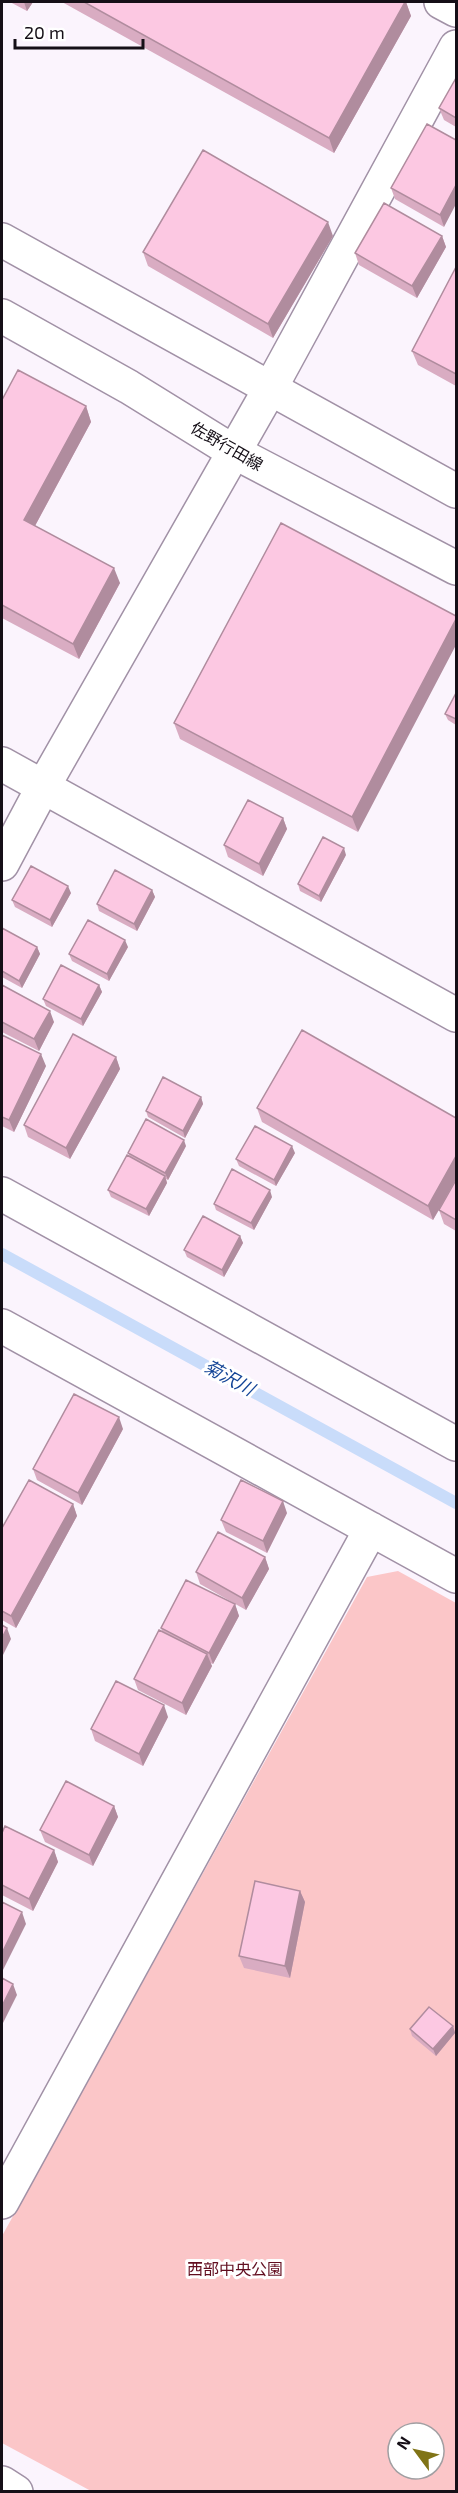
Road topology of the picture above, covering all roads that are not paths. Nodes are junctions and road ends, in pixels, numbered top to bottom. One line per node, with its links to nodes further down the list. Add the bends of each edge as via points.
1 (441, 2): 2 (street)
2 (456, 10)
3 (456, 47): 6 (street)
4 (2, 240): 6 (street)
5 (2, 316): 7 (street, 佐野行田線)
6 (271, 387): 7 (street); 8 (street)
7 (234, 452): 9 (street, 佐野行田線); 11 (street)
8 (456, 491)
9 (456, 568)
10 (2, 764): 11 (street)
11 (43, 787): 12 (street); 13 (street)
12 (2, 864)
13 (456, 1015)
14 (2, 1194): 16 (street)
15 (2, 1326): 17 (street)
16 (456, 1444)
17 (371, 1529): 18 (street); 19 (street)
18 (456, 1576)
19 (2, 2202)
20 (2, 2483): 21 (street)
21 (16, 2492)

